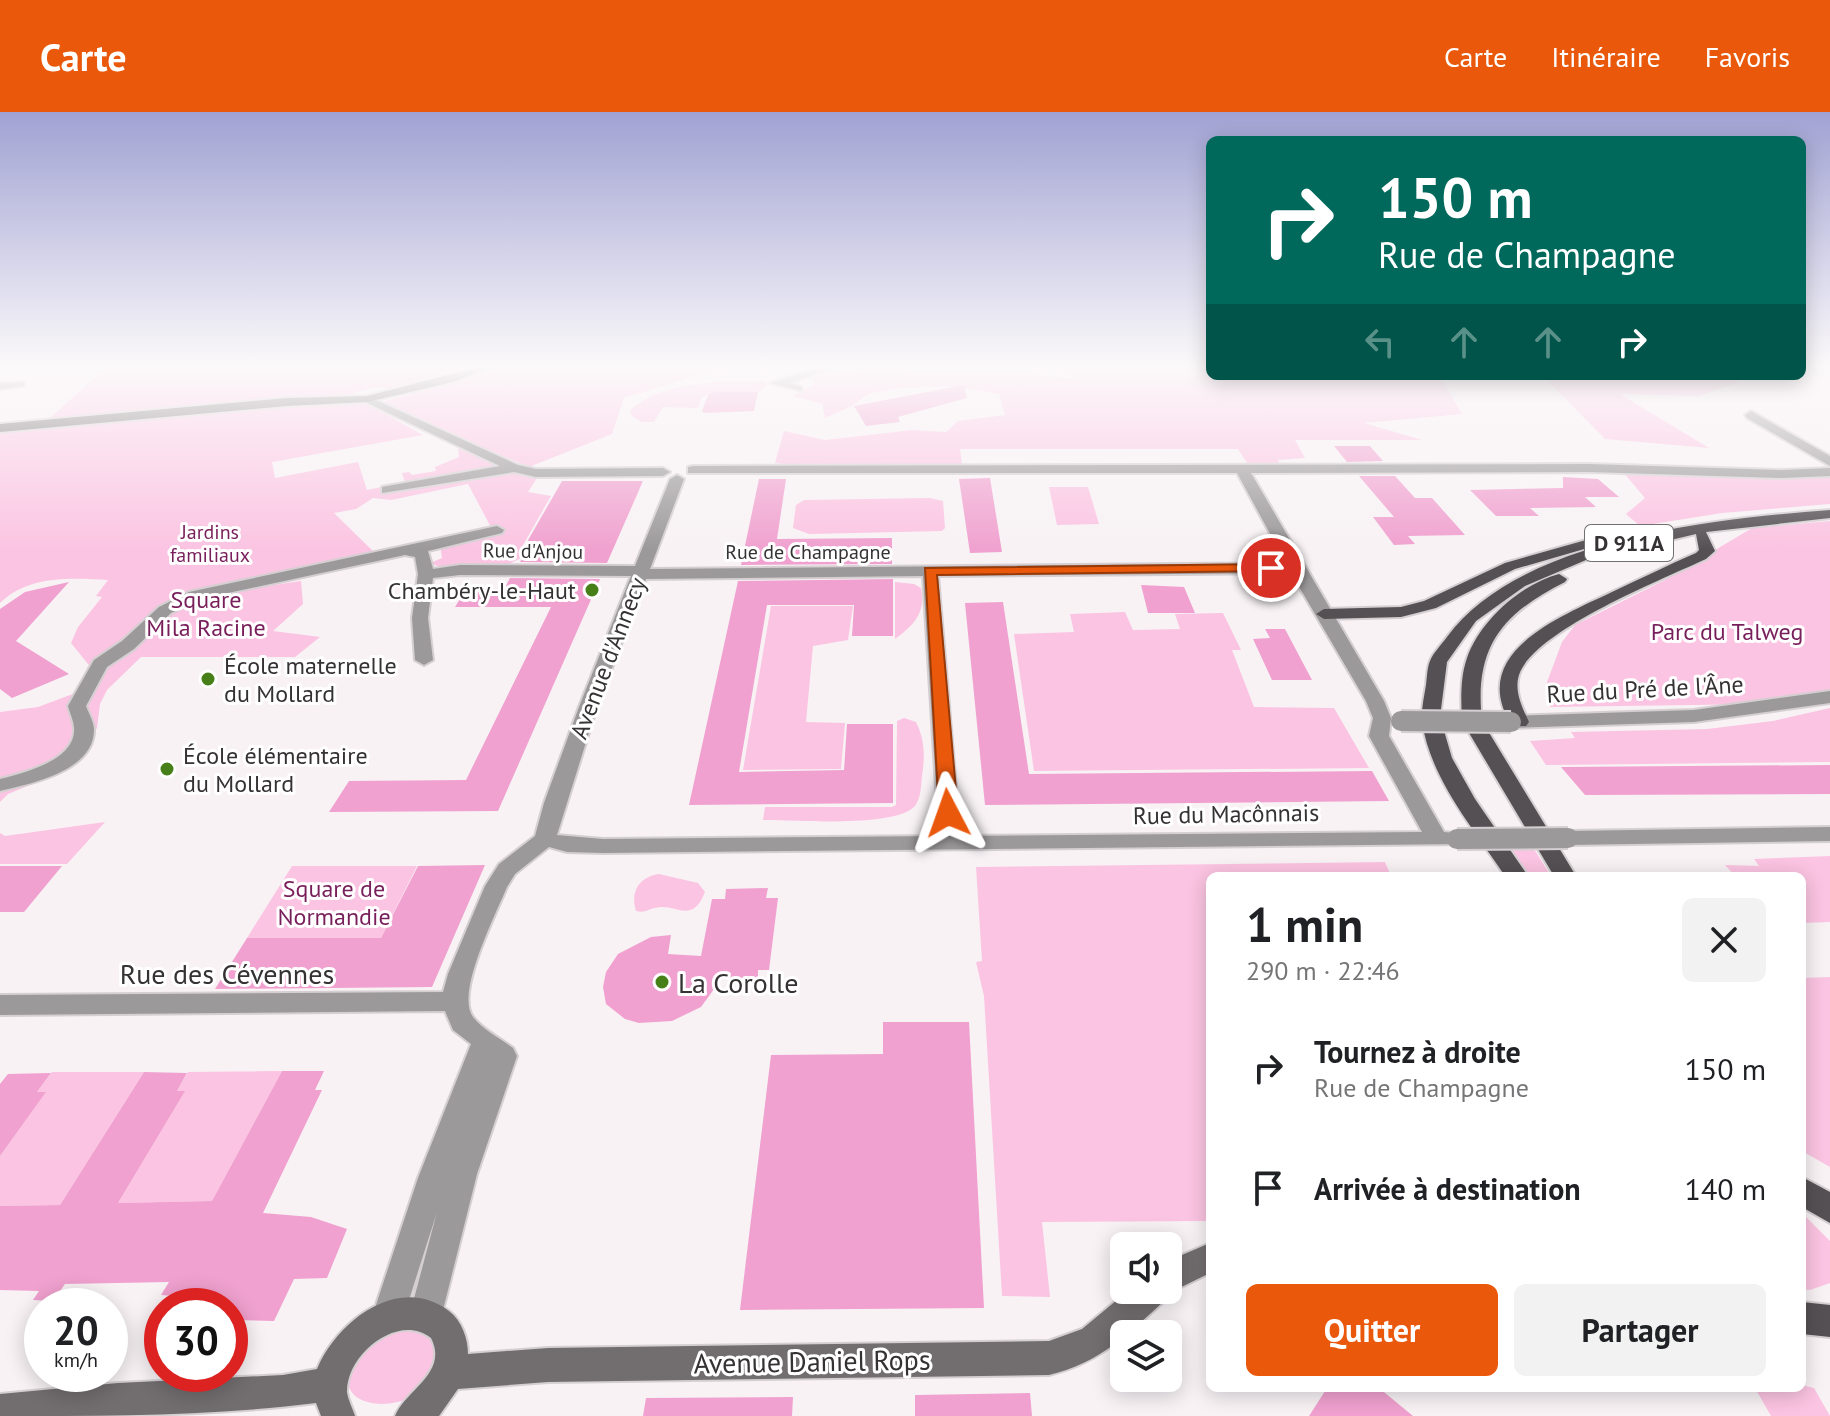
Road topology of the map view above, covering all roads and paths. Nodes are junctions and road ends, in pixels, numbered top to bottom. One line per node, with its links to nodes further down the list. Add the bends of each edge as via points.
1 (431, 429): 4 (street)
2 (1774, 429): 3 (street)
3 (1830, 462)
4 (514, 468): 7 (street); 8 (street, via 479,480)
5 (1242, 469): 6 (street); 7 (street, via 693,470 690,476); 14 (street)
6 (1830, 472)
7 (670, 476): 16 (street, Avenue d'Annecy)
8 (390, 494)
9 (1830, 514): 10 (main road, D 911A)
10 (1807, 515): 12 (main road, D 911A); 18 (main road, via 1752,513 1636,531 1510,566 1430,605 1401,612); 28 (main road, D 911A, via 1703,526 1577,559 1489,602 1453,634 1430,680 1431,719 1460,791)
11 (497, 530): 13 (street)
12 (1702, 536): 22 (main road, via 1707,551 1701,556 1549,630 1524,650 1506,691); 29 (main road, D 911A, via 1610,559 1544,586 1515,606 1476,655 1472,721)
13 (410, 551): 17 (street, via 422,554); 23 (street, via 195,595 165,610 100,664 89,680 77,706 85,731 70,757 42,774)
14 (1296, 568): 15 (street, Rue de Champagne); 18 (street)
15 (930, 571): 16 (street, Rue de Champagne); 27 (street)
16 (640, 572): 17 (street, Rue d'Anjou); 25 (street, Avenue d'Annecy)
17 (426, 574): 19 (street, via 420,618)
18 (1324, 614): 21 (street)
19 (424, 660)
20 (1830, 697): 22 (street, Rue du Pré de l'Âne, via 1694,716)
21 (1391, 720): 22 (street, Rue du Pré de l'Âne, bridge); 26 (street, via 1379,736)
22 (1515, 722)
23 (0, 785)
24 (1830, 834): 26 (street, Rue du Macônnais, bridge)
25 (545, 839): 27 (street, Rue du Macônnais, via 622,846); 30 (street, via 507,869 496,886)
26 (1447, 839): 27 (street, Rue du Macônnais)
27 (950, 842)
28 (1514, 872)
29 (1563, 872)
30 (454, 1000): 31 (street, Rue des Cévennes); 32 (street, via 462,1023)
31 (0, 1005)
32 (485, 1041): 38 (street, via 504,1056 462,1174); 39 (street)
33 (1806, 1193): 34 (main road)
34 (1830, 1209)
35 (1206, 1259): 36 (main road)
36 (1182, 1269)
37 (1138, 1304): 42 (main road, Avenue Daniel Rops, via 1101,1338 1074,1353 1049,1358 548,1365)
38 (426, 1314): 39 (main road); 42 (main road, via 441,1322 449,1336)
39 (388, 1317): 43 (main road, via 368,1327 338,1360)
40 (1806, 1318): 41 (main road)
41 (1830, 1321)
42 (448, 1373): 45 (main road, via 437,1394)
43 (334, 1400): 44 (main road, via 283,1392)
44 (0, 1411)
45 (412, 1416)

